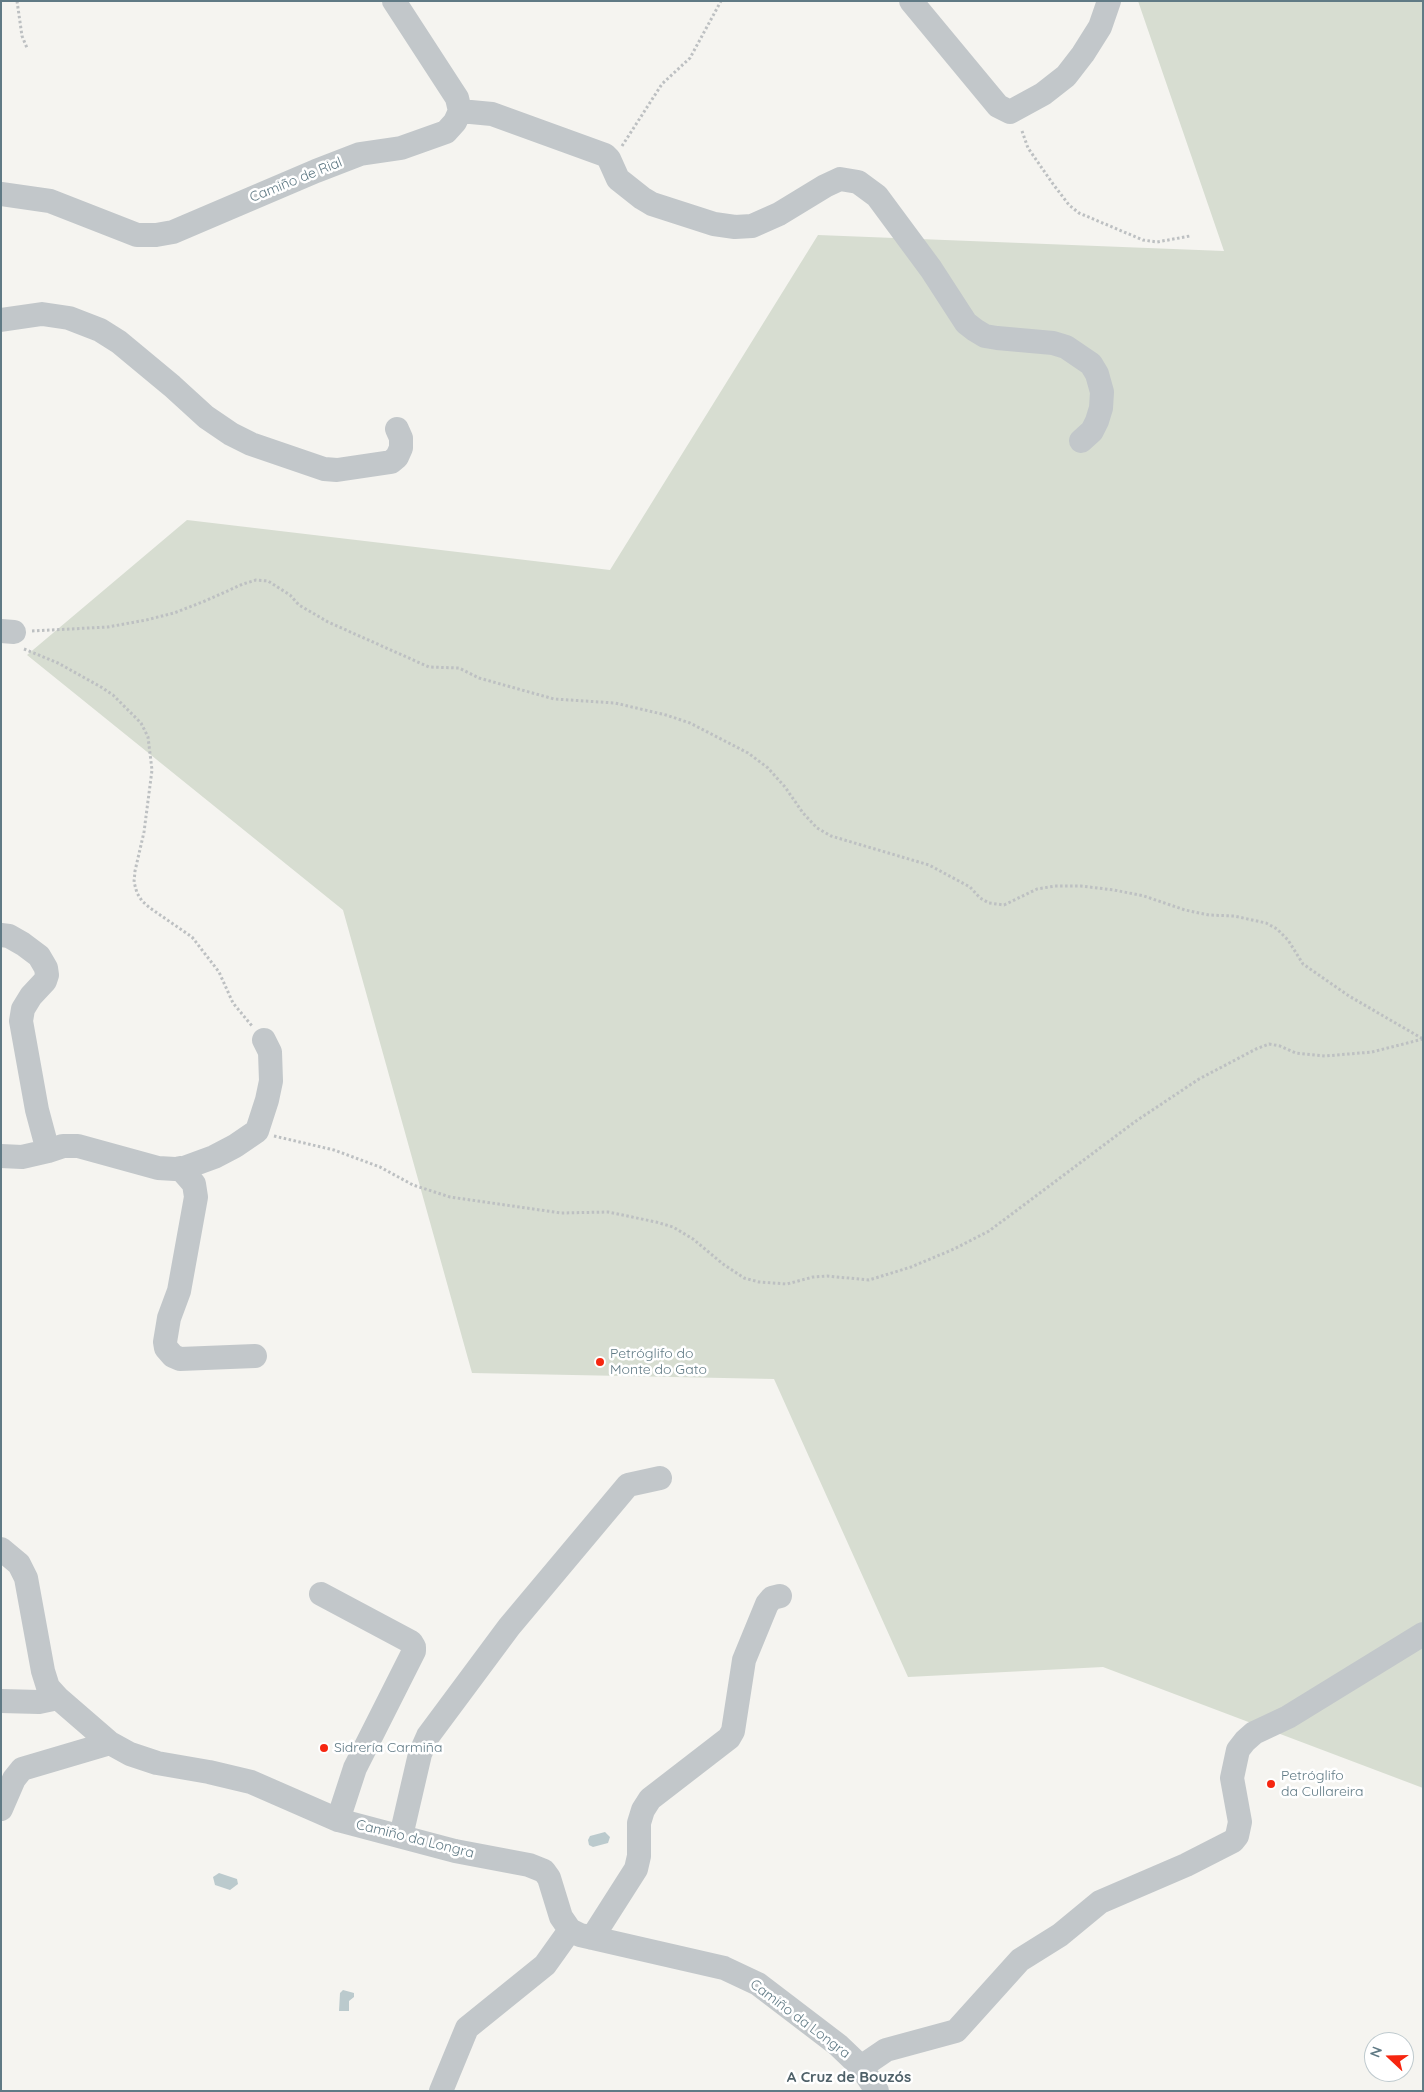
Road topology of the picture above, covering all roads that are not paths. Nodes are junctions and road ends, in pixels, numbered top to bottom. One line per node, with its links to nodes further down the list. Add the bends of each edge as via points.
1 (394, 1): 4 (street, via 457,98)
2 (911, 1): 3 (street, via 998,106 1010,112 1043,94 1066,76 1100,27)
3 (1109, 1)
4 (460, 111): 5 (street, Camiño de Rial, via 446,132 426,141 360,154 173,232 137,236 50,201); 8 (street, via 492,114 605,155 618,179 652,204 714,224 735,227 766,222 840,179 858,182 877,196 966,323 985,336 1066,347 1091,364 1102,392 1101,408 1092,431)
5 (1, 194)
6 (1, 320): 7 (street, via 42,314 69,318 100,330 230,434 324,469 392,462 401,448)
7 (397, 429)
8 (1081, 441)
9 (1, 935): 11 (street, via 24,944 39,956 46,968 45,981 23,1009 21,1021)
10 (264, 1040): 13 (street, via 271,1058 271,1081 257,1131 214,1157)
11 (48, 1152): 12 (street, via 22,1157); 13 (street, via 63,1146 78,1146 158,1168)
12 (1, 1156)
13 (180, 1168): 14 (street, via 194,1184 196,1198 179,1292 168,1318 166,1348 180,1359)
14 (255, 1356)
15 (660, 1478): 25 (street, via 628,1485 509,1627 428,1736 420,1754)
16 (1, 1549): 20 (street, Camiño da Longra, via 19,1564 26,1578 43,1671 48,1687)
17 (322, 1594): 24 (street, via 411,1642 414,1647 355,1768)
18 (780, 1596): 27 (street, via 767,1604 744,1660 734,1731 650,1799 640,1823 636,1869)
19 (1423, 1634): 28 (street, via 1245,1741 1238,1750 1232,1778 1240,1822 1233,1841 1100,1902 1060,1935 1020,1960 956,2031 886,2050)
20 (58, 1698): 21 (street, via 38,1702); 22 (street, Camiño da Longra)
21 (1, 1701)
22 (110, 1743): 23 (street, via 22,1769); 24 (street, Camiño da Longra, via 157,1763 251,1782)
23 (1, 1809)
24 (338, 1820): 25 (street, Camiño da Longra)
25 (401, 1836): 26 (street, Camiño da Longra, via 544,1871 561,1918)
26 (570, 1930): 27 (street, Camiño da Longra); 29 (street, via 545,1965 467,2028)
27 (592, 1938): 28 (street, Camiño da Longra, via 724,1968 758,1984 838,2045)
28 (861, 2067): 30 (street, Camiño da Longra)
29 (441, 2091)
30 (877, 2091)

